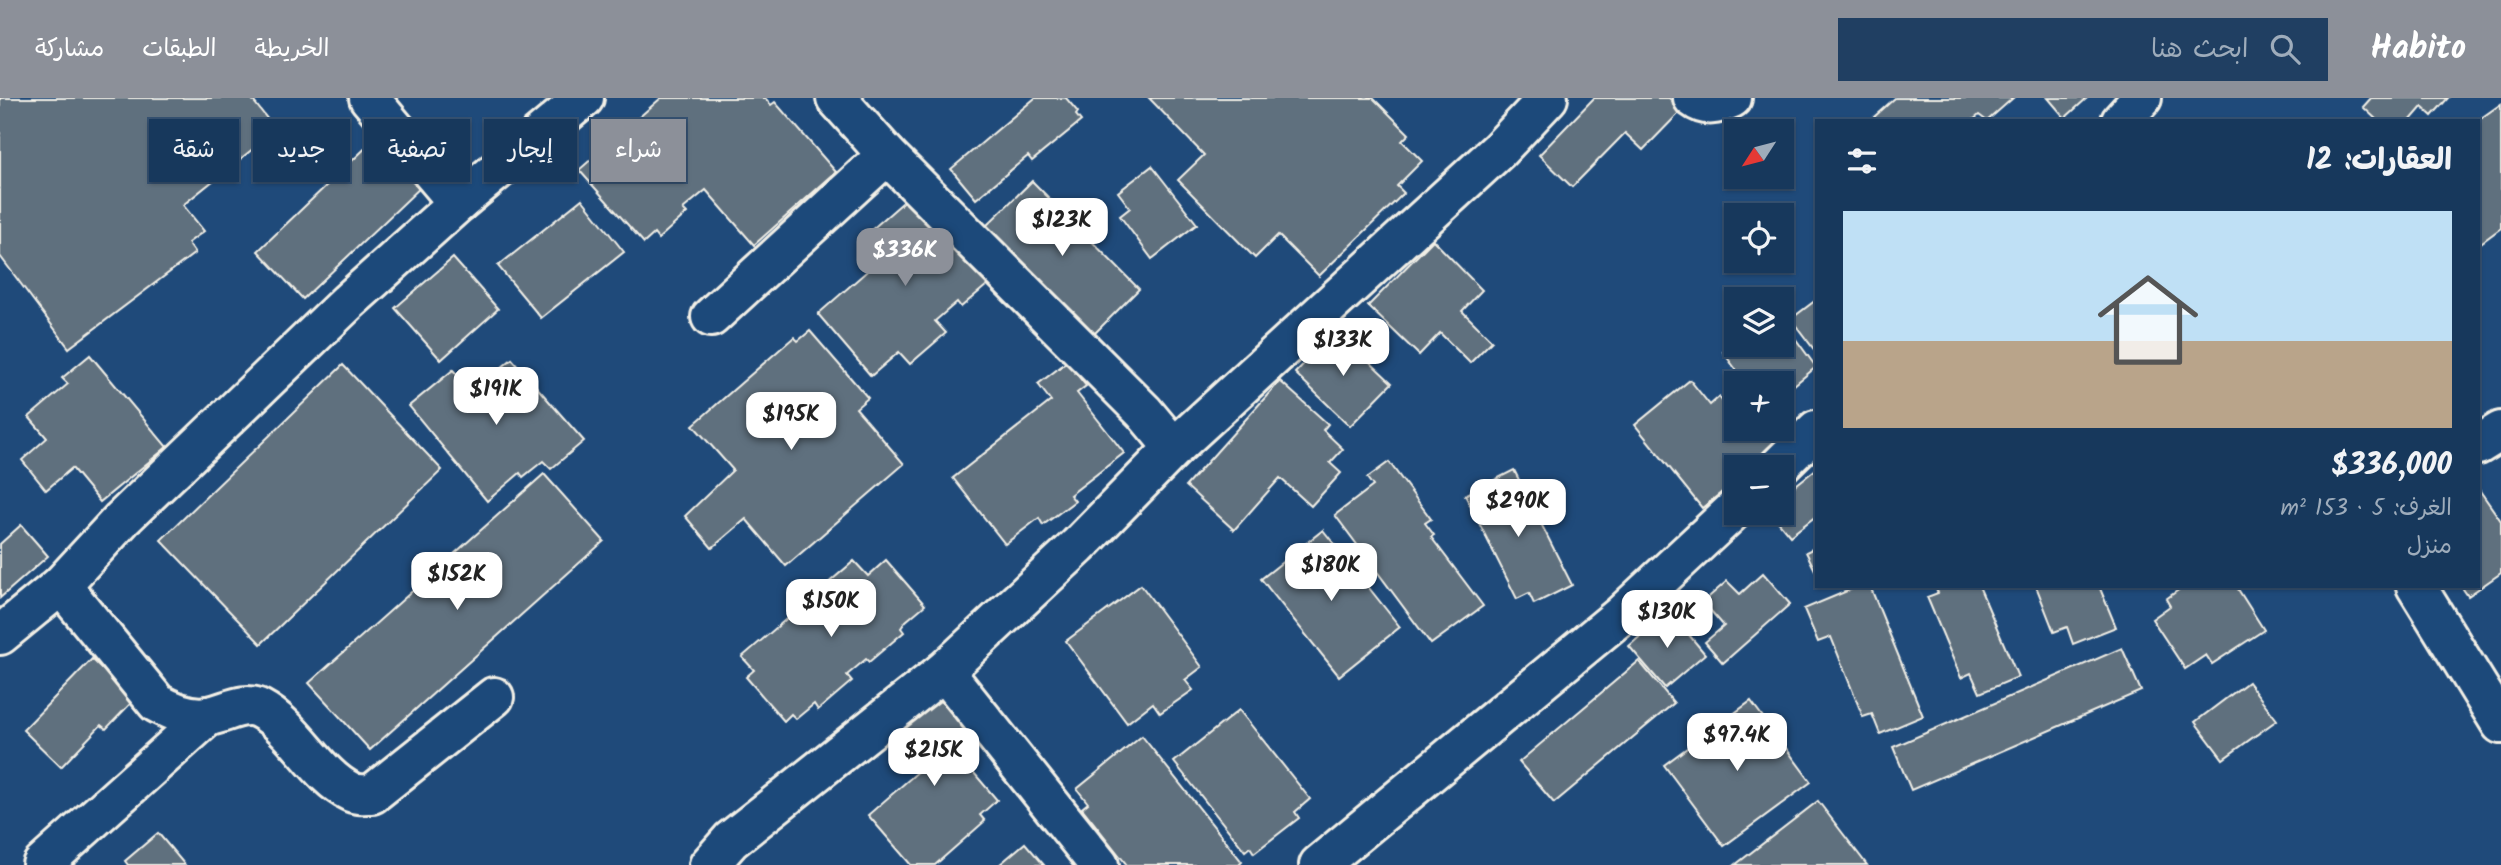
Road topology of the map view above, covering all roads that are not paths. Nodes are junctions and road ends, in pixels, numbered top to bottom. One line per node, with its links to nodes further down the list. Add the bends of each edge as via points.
1 (369, 98): 10 (street)
2 (584, 98): 10 (street)
3 (836, 98): 9 (street)
4 (1548, 98): 15 (street, via 1499,150)
5 (1693, 98): 6 (street, via 1701,104 1718,105)
6 (1732, 98)
7 (2143, 98): 8 (street)
8 (2123, 119)
9 (887, 155): 11 (street); 15 (street, via 1037,303)
10 (458, 203): 18 (street, via 122,519)
11 (711, 317)
12 (1815, 431): 16 (street)
13 (2501, 431): 14 (street)
14 (2480, 444)
15 (1174, 448): 21 (street, via 1078,546)
16 (1790, 455)
17 (1724, 519): 28 (street, via 1620,616)
18 (61, 585): 20 (street); 23 (street, via 157,703 174,714)
19 (2417, 588): 24 (street)
20 (0, 635)
21 (944, 671): 26 (street, via 731,840); 27 (street)
22 (494, 697): 23 (street, via 372,794 352,794 277,718 256,706)
23 (208, 716): 25 (street)
24 (2501, 724)
25 (42, 865)
26 (709, 865)
27 (1099, 865)
28 (1319, 865)

